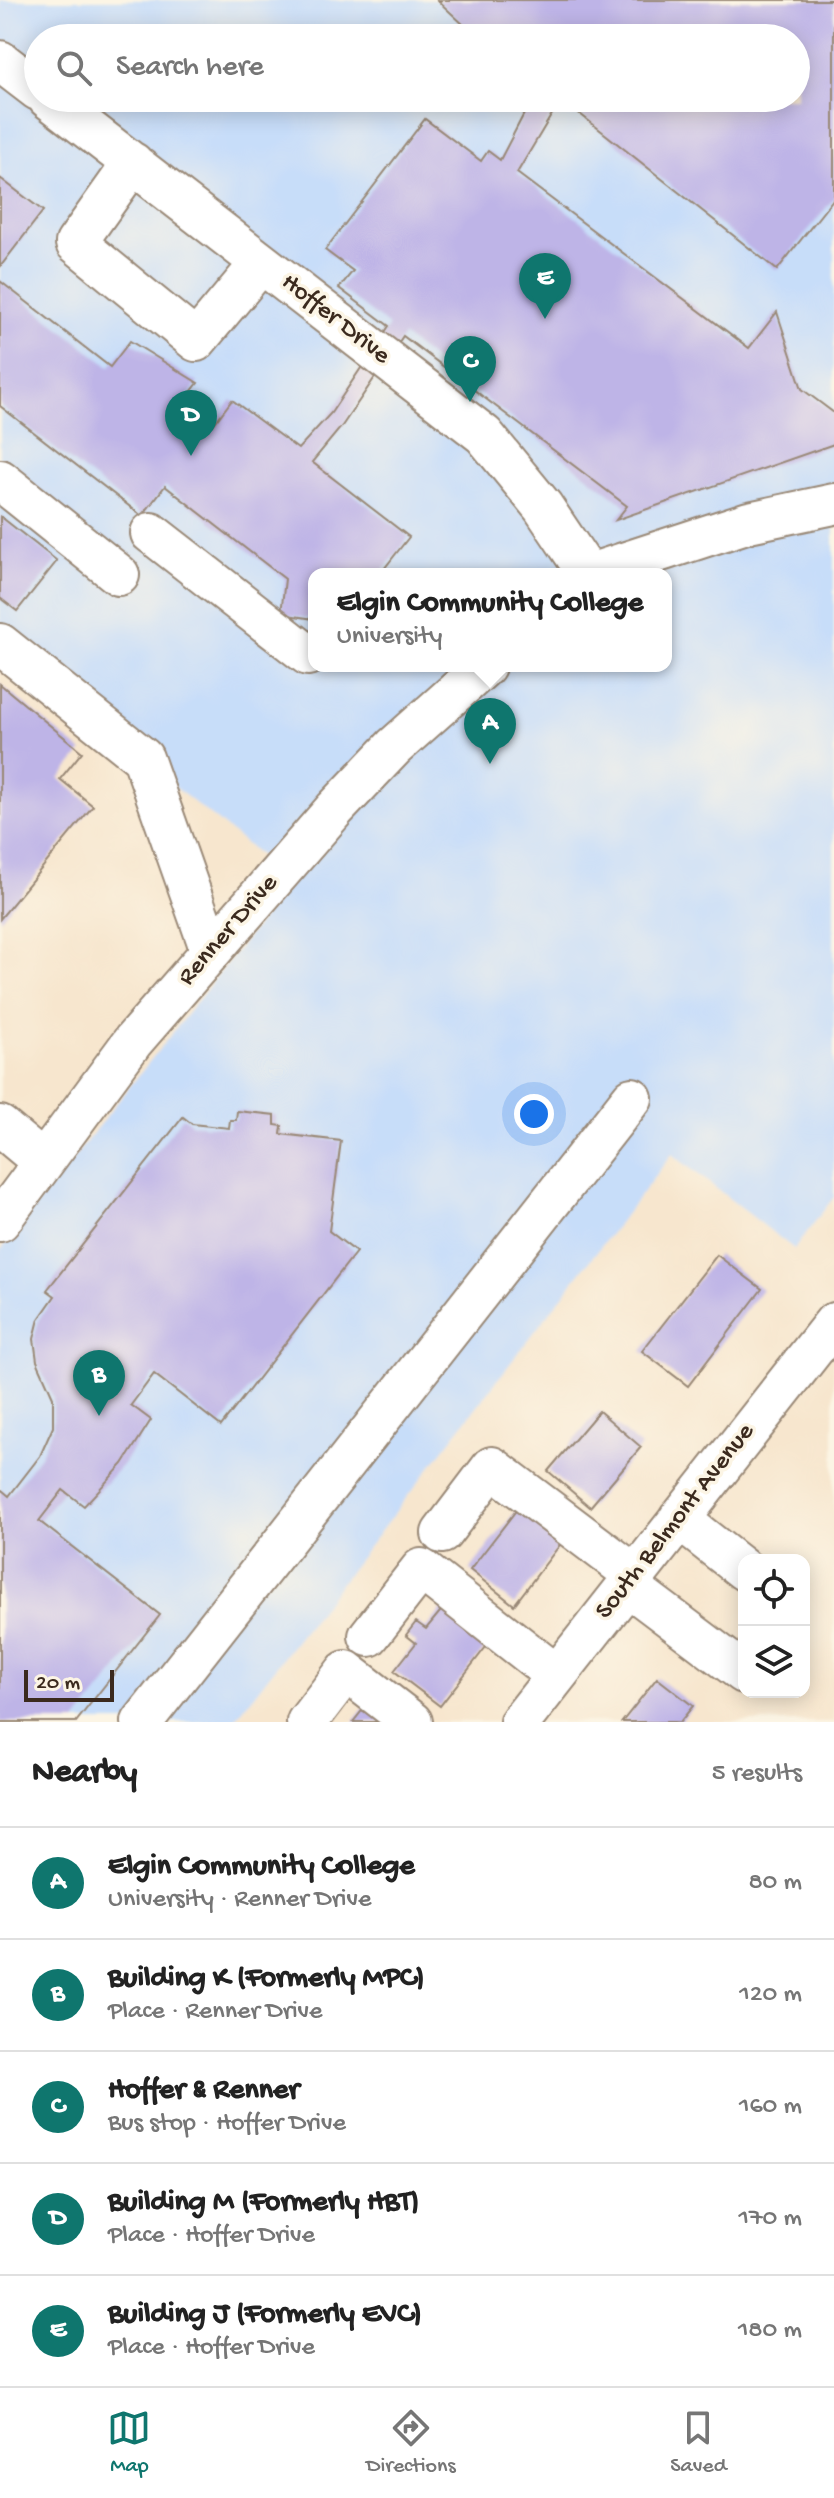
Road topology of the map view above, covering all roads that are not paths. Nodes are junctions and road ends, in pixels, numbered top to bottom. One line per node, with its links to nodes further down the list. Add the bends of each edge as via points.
1 (0, 61): 2 (street)
2 (24, 79)
3 (66, 112): 4 (street, Hoffer Drive)
4 (133, 163): 5 (street, Hoffer Drive); 5 (street, via 76,243 196,341)
5 (261, 263): 9 (street, Hoffer Drive, via 484,435)
6 (0, 480): 11 (street)
7 (834, 504): 10 (street, via 749,522)
8 (151, 533): 13 (street)
9 (585, 568)
10 (607, 568)
11 (119, 575)
12 (0, 644): 15 (street, via 143,758)
13 (308, 655)
14 (478, 672): 15 (street, Renner Drive, via 394,747)
15 (211, 951): 18 (street, Renner Drive, via 133,1041)
16 (632, 1098): 28 (street)
17 (0, 1126): 18 (street)
18 (43, 1162): 19 (street, Renner Drive)
19 (0, 1221)
20 (834, 1323): 21 (street, South Belmont Avenue)
21 (679, 1519): 23 (street); 24 (street, South Belmont Avenue)
22 (442, 1533): 24 (street, via 492,1467)
23 (738, 1565)
24 (631, 1580): 26 (street); 27 (street, South Belmont Avenue)
25 (369, 1636): 27 (street, via 421,1569)
26 (738, 1668)
27 (556, 1675): 31 (street, South Belmont Avenue)
28 (142, 1722)
29 (307, 1722): 30 (street, via 346,1671)
30 (412, 1722)
31 (520, 1722)

